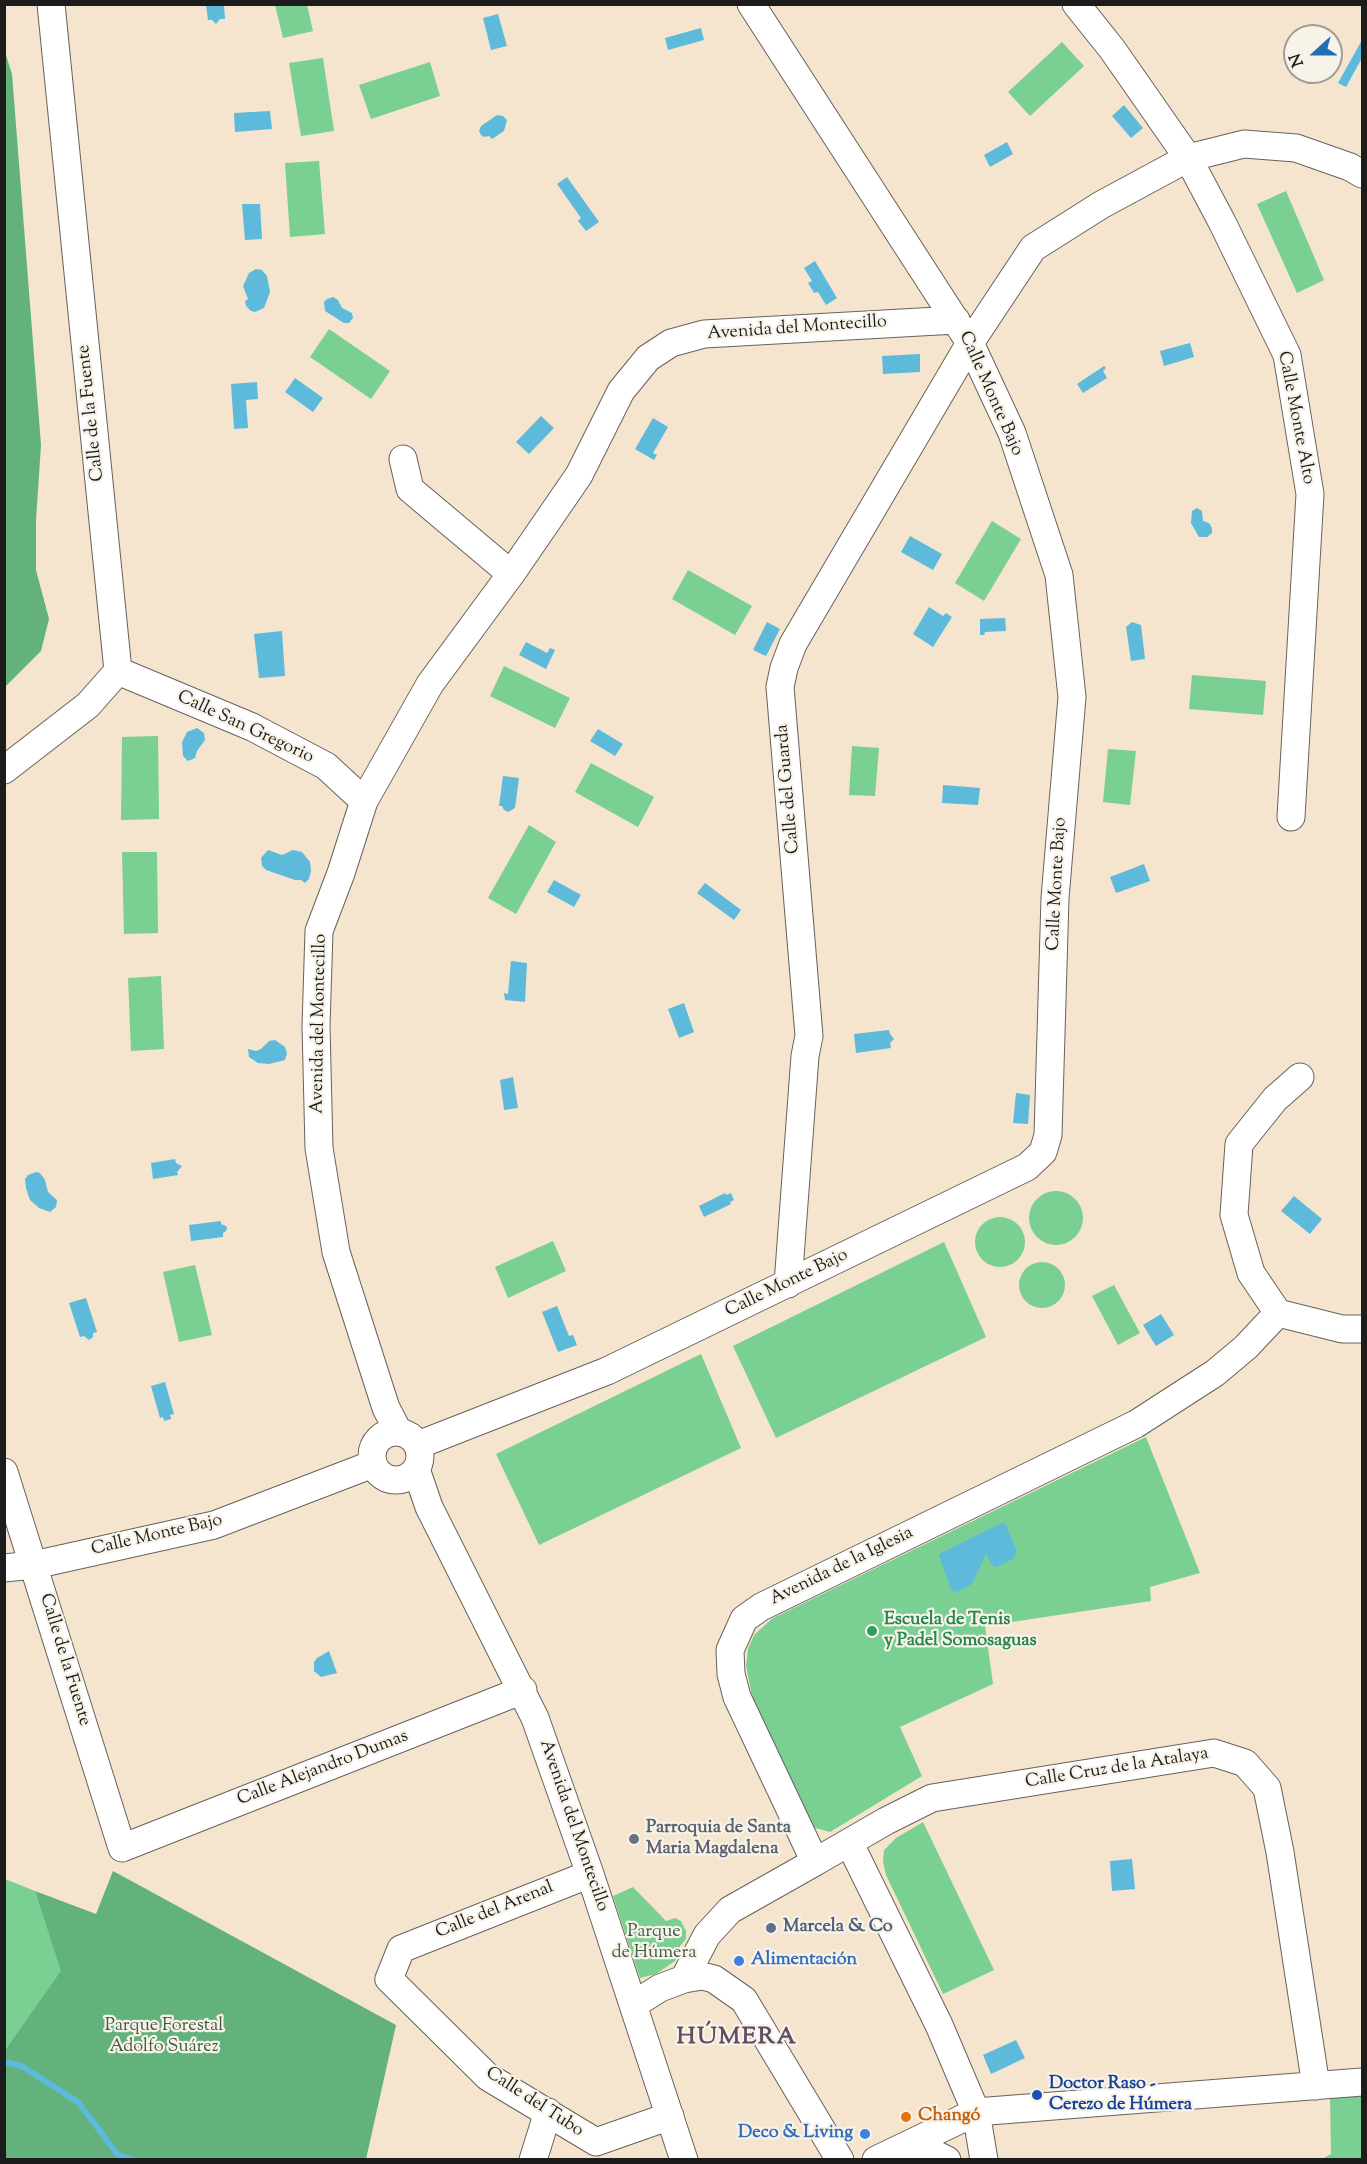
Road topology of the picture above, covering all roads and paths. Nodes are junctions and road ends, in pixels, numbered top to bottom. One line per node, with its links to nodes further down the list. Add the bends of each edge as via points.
1 (51, 4): 10 (street, Calle de la Fuente)
2 (752, 4): 6 (street, Calle Monte Bajo)
3 (1076, 4): 4 (street, Calle Monte Alto)
4 (1188, 158): 5 (street, via 1244,144 1296,148); 7 (street, via 1101,205 1034,248); 13 (street, Calle Monte Alto, via 1287,355 1308,483)
5 (1362, 174)
6 (956, 320): 7 (street, Calle Monte Bajo); 9 (street, Avenida del Montecillo, via 704,334 670,343 648,358 621,392 579,475)
7 (970, 343): 15 (street, Calle del Guarda, via 793,644 780,687 810,1036 805,1056); 15 (street, Calle Monte Bajo, via 1012,433 1059,575 1072,697 1055,898 1048,1135 1043,1152 1027,1167)
8 (403, 459): 9 (street, via 410,489)
9 (511, 574): 12 (street, Avenida del Montecillo, via 430,684)
10 (118, 671): 11 (street, via 88,705); 12 (street, Calle San Gregorio, via 252,727 326,766)
11 (4, 770)
12 (364, 801): 18 (street, Avenida del Montecillo, via 319,931 319,1148 336,1252)
13 (1291, 817)
14 (1300, 1077): 16 (street, via 1275,1099 1239,1144 1234,1215 1251,1273)
15 (788, 1284): 18 (street, Calle Monte Bajo, via 608,1371)
16 (1278, 1313): 17 (street, via 1342,1329); 25 (street, Avenida de la Iglesia, via 1215,1373 1136,1424 761,1607 744,1619 730,1650 737,1697)
17 (1362, 1329)
18 (400, 1445): 20 (street, Calle Monte Bajo, via 376,1443 373,1464 214,1526); 22 (street, Avenida del Montecillo)
19 (4, 1472): 20 (street, Calle de la Fuente)
20 (34, 1565): 21 (street, Calle Monte Bajo); 24 (street, Calle de la Fuente)
21 (4, 1568)
22 (523, 1690): 24 (street, Calle Alejandro Dumas); 26 (street, Avenida del Montecillo)
23 (850, 1844): 25 (street, Calle Cruz de la Atalaya); 33 (street, Calle Cruz de la Atalaya, via 932,1798 1214,1753 1245,1763 1267,1788); 35 (street, via 939,2025)
24 (122, 1848)
25 (815, 1862): 27 (street, via 730,1910)
26 (590, 1874): 28 (street, Calle del Arenal); 31 (street, Avenida del Montecillo)
27 (706, 1935): 29 (street); 30 (street, via 705,1951)
28 (401, 1949): 34 (street, Calle del Tubo, via 389,1978 488,2077)
29 (684, 1979): 30 (street); 31 (street)
30 (714, 1979): 40 (street, via 744,2000)
31 (633, 2005): 36 (street, Avenida del Montecillo)
32 (1362, 2082): 33 (street)
33 (1316, 2086): 35 (street)
34 (548, 2112): 36 (street, Calle del Tubo, via 596,2142); 38 (street)
35 (976, 2112): 37 (street); 42 (street)
36 (670, 2116): 39 (street, Avenida del Montecillo)
37 (887, 2154): 41 (street, via 933,2153)
38 (533, 2160)
39 (684, 2160)
40 (840, 2160)
41 (946, 2160)
42 (984, 2160)

